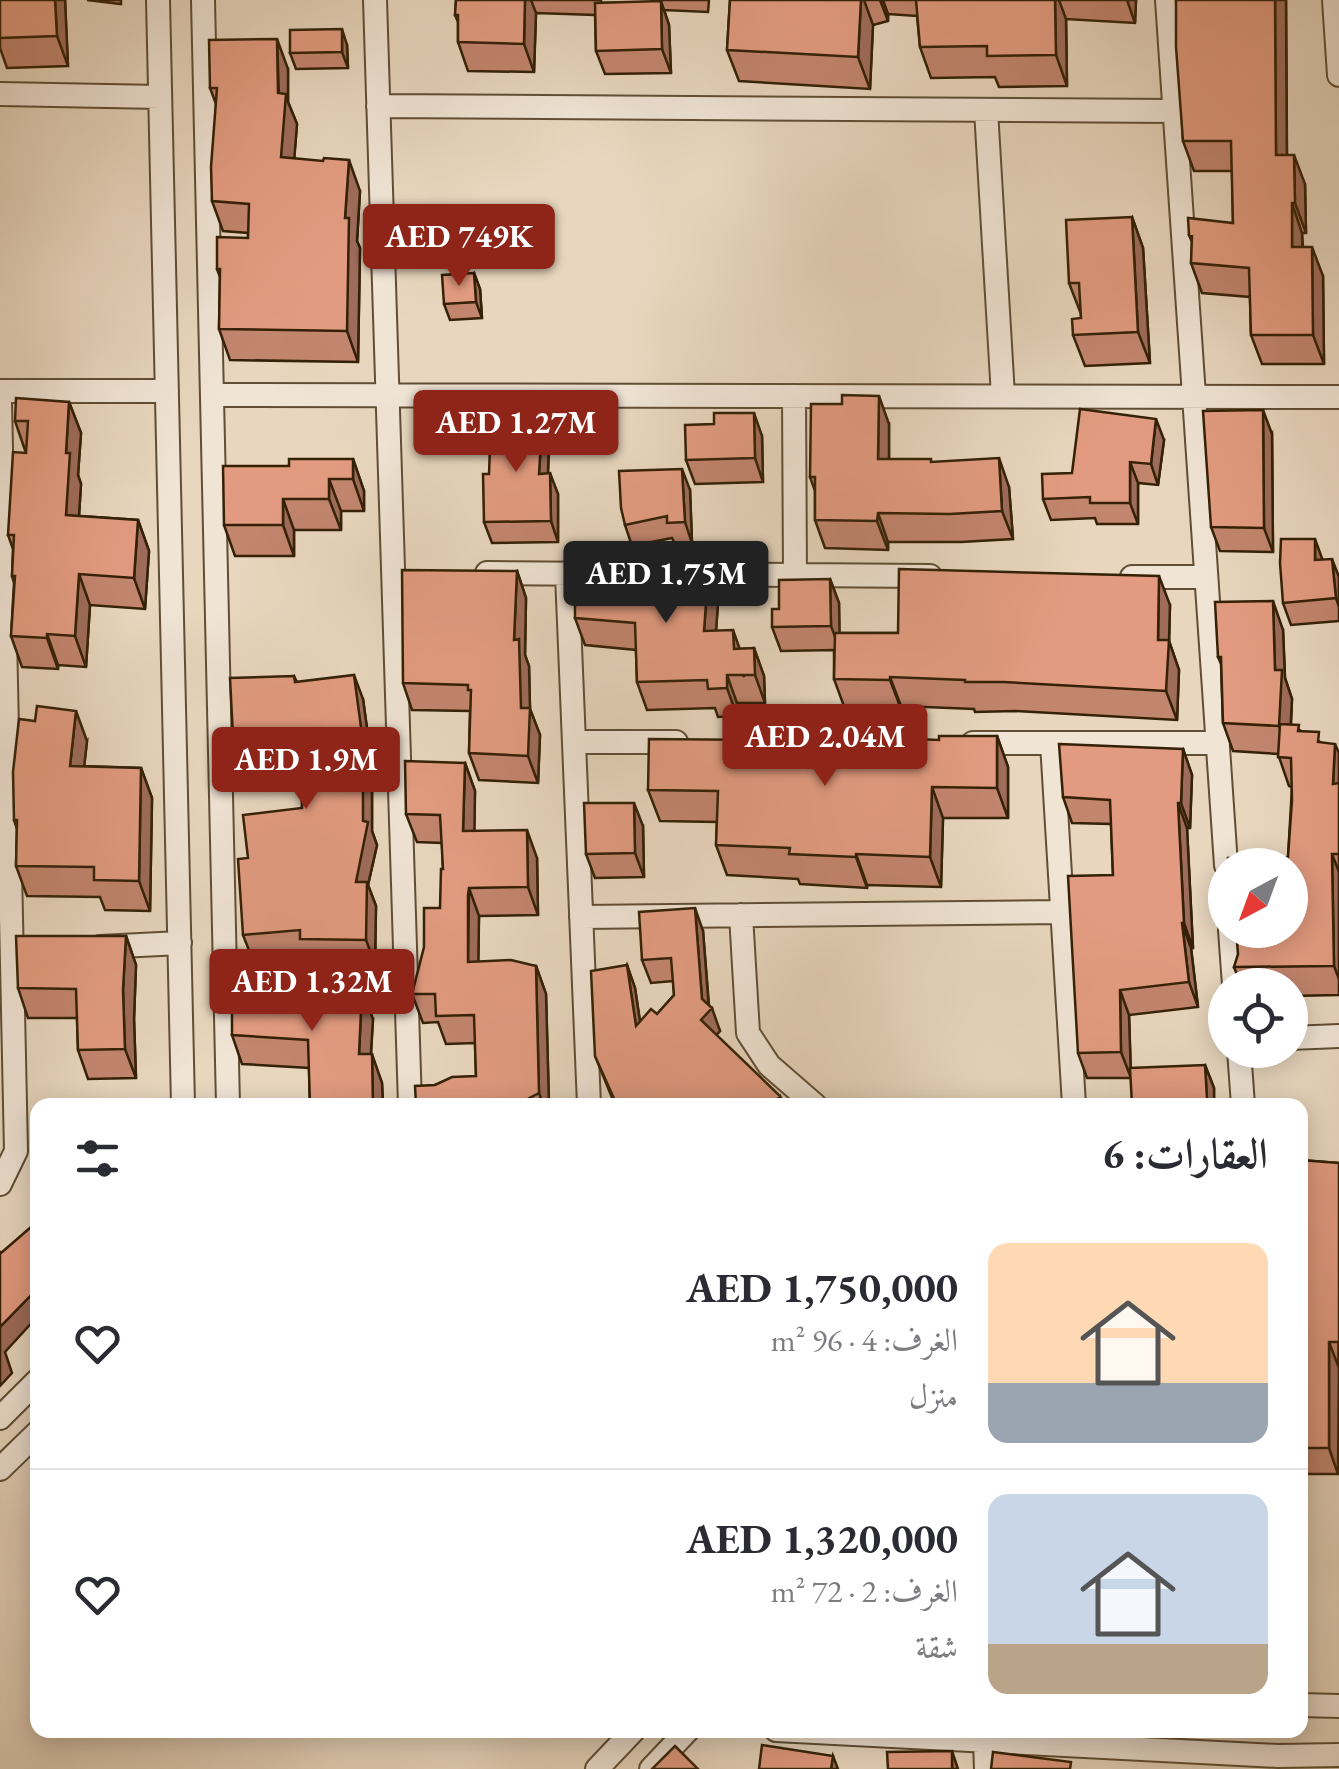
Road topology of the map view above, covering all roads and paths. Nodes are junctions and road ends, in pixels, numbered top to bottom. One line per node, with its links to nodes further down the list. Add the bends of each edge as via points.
1 (158, 0): 8 (street)
2 (202, 0): 14 (street)
3 (375, 0): 9 (street)
4 (1167, 0): 11 (street)
5 (1334, 0): 6 (street)
6 (1339, 76)
7 (0, 94): 8 (street)
8 (160, 97): 12 (street)
9 (378, 106): 10 (street); 15 (street)
10 (986, 110): 11 (street); 17 (street)
11 (1175, 111): 18 (street)
12 (167, 391): 13 (street); 37 (street)
13 (0, 392)
14 (212, 395): 15 (street); 45 (street, via 235,990)
15 (388, 395): 16 (street); 39 (street, via 403,573)
16 (794, 396): 17 (street); 24 (street)
17 (1002, 396): 18 (street)
18 (1194, 396): 19 (street); 27 (street)
19 (1339, 396)
20 (0, 402): 21 (street)
21 (2, 568): 51 (street, via 21,951 16,1151)
22 (470, 573): 23 (street)
23 (567, 574): 24 (street); 28 (street)
24 (795, 575): 25 (street)
25 (952, 576)
26 (1108, 577): 27 (street)
27 (1206, 578): 32 (street)
28 (574, 742): 29 (street); 36 (street)
29 (694, 742)
30 (952, 742): 31 (street)
31 (1052, 743): 32 (street); 34 (street)
32 (1218, 743): 33 (street)
33 (1225, 848)
34 (1062, 912): 35 (street); 49 (street)
35 (741, 915): 36 (street); 48 (street, via 748,1033 768,1065)
36 (581, 917): 47 (street)
37 (180, 944): 38 (street); 44 (street)
38 (86, 948)
39 (406, 986): 40 (street); 46 (street)
40 (280, 989)
41 (1339, 1036): 42 (street)
42 (1308, 1037)
43 (1240, 1068): 50 (street)
44 (184, 1098)
45 (228, 1098)
46 (410, 1098)
47 (590, 1098)
48 (807, 1098)
49 (1074, 1098)
50 (1242, 1098)
51 (0, 1184)
52 (30, 1388): 53 (street)
53 (0, 1418)
54 (30, 1440): 55 (street)
55 (0, 1469)
56 (1308, 1705): 57 (street)
57 (1339, 1706)
58 (627, 1738): 64 (street)
59 (680, 1738): 65 (street)
60 (929, 1738): 61 (street)
61 (986, 1741): 63 (street); 66 (street)
62 (1339, 1755): 63 (street)
63 (1278, 1763)
64 (598, 1769)
65 (651, 1769)
66 (986, 1769)

